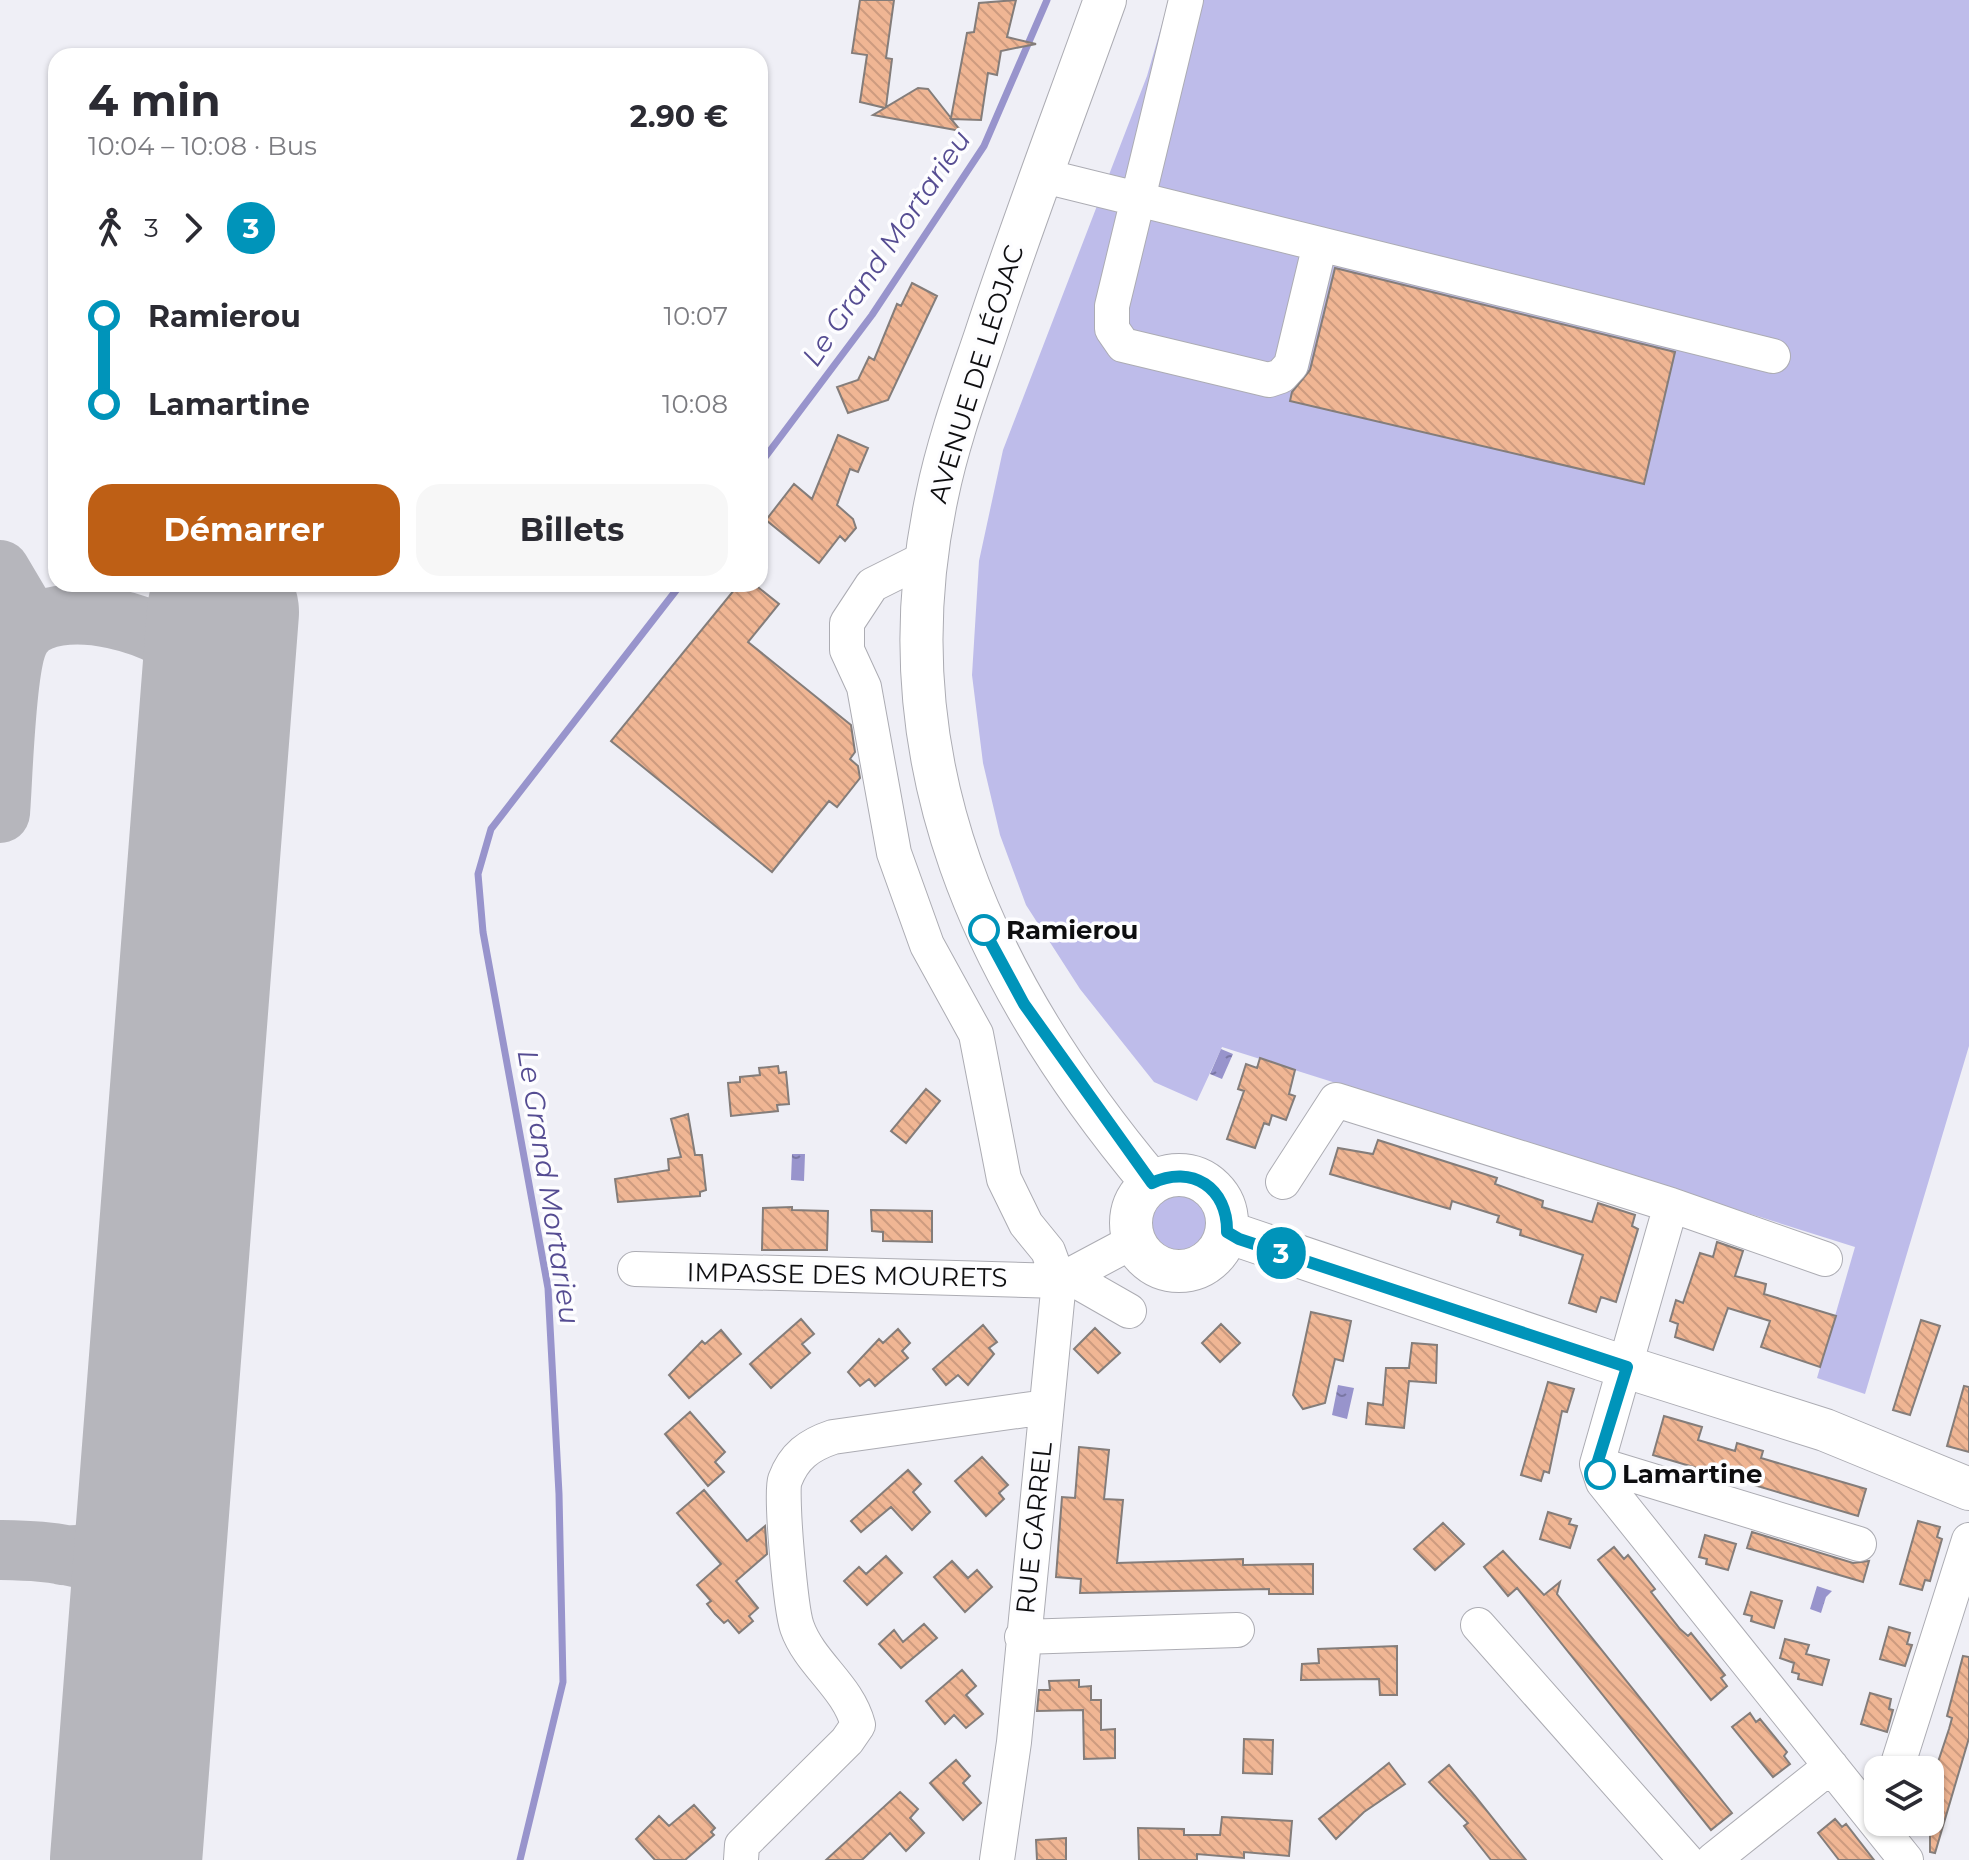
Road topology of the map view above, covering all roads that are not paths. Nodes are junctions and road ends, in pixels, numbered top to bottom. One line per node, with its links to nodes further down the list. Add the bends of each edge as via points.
1 (1105, 0): 3 (main road, AVENUE DE LÉOJAC)
2 (1186, 0): 4 (street)
3 (1040, 175): 4 (street); 7 (main road, AVENUE DE LÉOJAC, via 948,447)
4 (1138, 199): 5 (street); 5 (street, via 1112,306 1112,329 1123,345 1269,380 1281,376 1291,365)
5 (1320, 244): 6 (street)
6 (1773, 356)
7 (926, 558): 9 (main road, AVENUE DE LÉOJAC, via 922,692 938,797 962,875 1024,1004); 15 (street, via 872,585 847,623 847,650 864,687 894,853 927,945 976,1034 1004,1179)
8 (1283, 1182): 10 (street, via 1336,1100)
9 (1152, 1183): 11 (main road, via 1179,1175 1206,1183 1224,1204); 12 (main road, via 1133,1209)
10 (1671, 1205): 13 (street); 17 (street)
11 (1227, 1232): 12 (main road, via 1212,1259 1184,1271 1154,1264); 17 (main road)
12 (1134, 1241): 15 (street)
13 (1825, 1259)
14 (635, 1269): 15 (street, IMPASSE DES MOURETS)
15 (1061, 1280): 16 (street, via 1080,1283); 18 (street, RUE GARREL)
16 (1129, 1311)
17 (1627, 1367): 19 (street); 20 (main road, via 1825,1430)
18 (1046, 1407): 25 (street, RUE GARREL); 30 (street, via 833,1437 812,1444 794,1462 783,1484 797,1627 853,1705 858,1725 742,1845)
19 (1597, 1464): 22 (street); 27 (street, via 1603,1482)
20 (1969, 1489)
21 (1969, 1540): 26 (street)
22 (1859, 1544)
23 (1478, 1625): 32 (street)
24 (1237, 1630): 25 (street)
25 (1022, 1637): 31 (street, RUE GARREL)
26 (1900, 1756)
27 (1831, 1766): 28 (street); 33 (street)
28 (1864, 1805)
29 (1888, 1836): 34 (street)
30 (741, 1860)
31 (997, 1860)
32 (1686, 1860)
33 (1713, 1860)
34 (1906, 1860)

